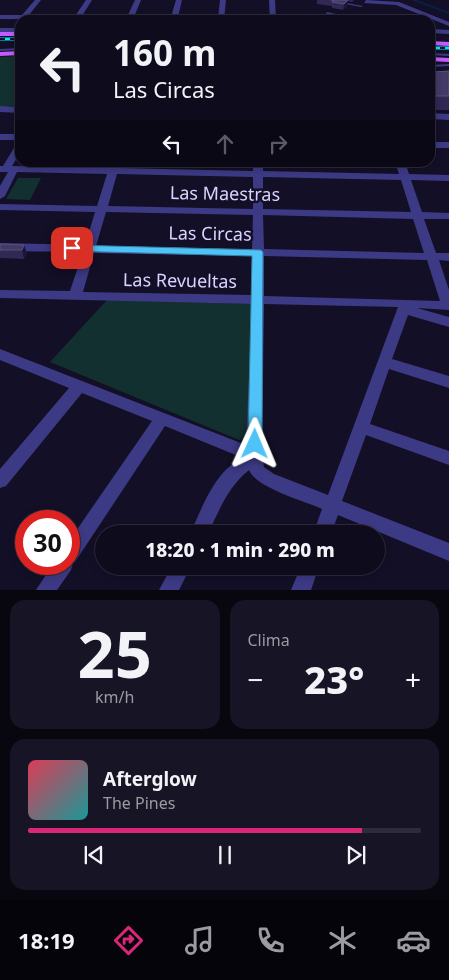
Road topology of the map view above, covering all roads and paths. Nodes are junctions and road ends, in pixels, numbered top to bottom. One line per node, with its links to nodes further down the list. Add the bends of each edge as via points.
1 (38, 0): 12 (street)
2 (88, 0): 13 (street)
3 (138, 0): 14 (street)
4 (180, 0): 15 (street)
5 (223, 0): 16 (street)
6 (272, 0): 17 (street)
7 (325, 0): 8 (lane)
8 (364, 6): 10 (street, via 397,2); 19 (street)
9 (393, 11): 10 (street)
10 (419, 12): 20 (street)
11 (327, 13): 18 (lane)
12 (26, 15)
13 (79, 15)
14 (132, 15)
15 (176, 15)
16 (222, 15)
17 (273, 15)
18 (334, 15)
19 (353, 15)
20 (426, 15)
21 (0, 17): 22 (street)
22 (15, 19)
23 (0, 30): 24 (street)
24 (15, 31)
25 (435, 31): 27 (street)
26 (15, 32): 28 (main road)
27 (449, 32)
28 (0, 34)
29 (435, 43): 30 (main road)
30 (449, 44)
31 (15, 51): 32 (main road)
32 (0, 52)
33 (447, 60): 34 (lane); 35 (lane)
34 (435, 64)
35 (449, 73)
36 (0, 109): 37 (street)
37 (15, 110)
38 (435, 116): 39 (street)
39 (449, 117)
40 (0, 137): 41 (street)
41 (15, 137)
42 (435, 144): 43 (street)
43 (449, 145)
44 (15, 154): 48 (street)
45 (114, 167): 47 (street); 48 (street); 53 (street)
46 (401, 167): 49 (street)
47 (258, 168): 49 (street); 54 (street)
48 (7, 169): 51 (street)
49 (404, 177): 50 (street); 55 (street)
50 (449, 178)
51 (0, 196)
52 (0, 207): 53 (street, Las Maestras)
53 (101, 209): 54 (street, Las Maestras); 58 (street)
54 (258, 212): 55 (street, Las Maestras); 59 (street)
55 (417, 216): 56 (street, Las Maestras); 60 (street)
56 (449, 216)
57 (0, 247): 58 (street, Las Circas)
58 (90, 249): 59 (street, Las Circas); 63 (street)
59 (258, 252): 60 (street, Las Circas); 64 (street)
60 (431, 256): 61 (street, Las Circas); 65 (street)
61 (449, 257)
62 (0, 294): 63 (street, Las Revueltas)
63 (75, 296): 64 (street, Las Revueltas)
64 (258, 300): 66 (street, Las Revueltas); 75 (street)
65 (448, 306): 66 (street, Las Revueltas)
66 (404, 307): 67 (street); 69 (street)
67 (449, 322)
68 (2, 357): 71 (street)
69 (384, 362): 70 (street); 73 (street)
70 (449, 382)
71 (79, 386): 72 (street); 76 (street)
72 (162, 419): 75 (street); 80 (street)
73 (360, 428): 74 (street); 77 (street)
74 (449, 458)
75 (255, 462): 77 (street, via 264,477); 78 (street, via 240,466 229,476)
76 (0, 481)
77 (332, 506): 79 (street); 81 (street)
78 (204, 525)
79 (325, 525)
80 (80, 540)
81 (449, 552)
82 (56, 575): 85 (street)
83 (177, 575): 86 (street)
84 (307, 575): 87 (street)
85 (46, 590)
86 (169, 590)
87 (301, 590)

